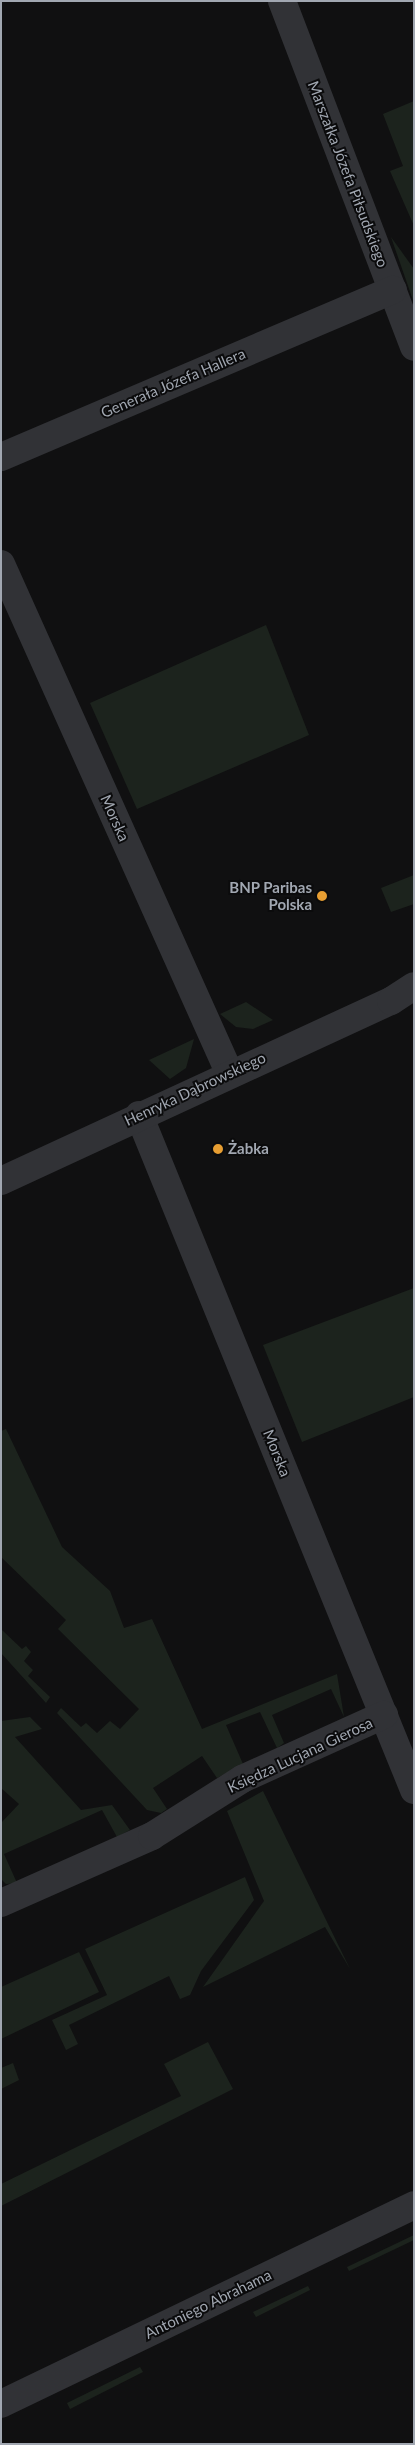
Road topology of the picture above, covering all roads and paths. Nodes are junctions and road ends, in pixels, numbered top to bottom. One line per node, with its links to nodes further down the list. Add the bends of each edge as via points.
1 (282, 1): 2 (street, Marszałka Józefa Piłsudskiego)
2 (393, 290): 3 (street, Marszałka Józefa Piłsudskiego); 4 (street, Generała Józefa Hallera)
3 (414, 347)
4 (1, 456)
5 (1, 564): 8 (street, Morska)
6 (414, 986): 7 (street, Henryka Dąbrowskiego)
7 (402, 999): 8 (street, Henryka Dąbrowskiego)
8 (229, 1072): 9 (street, Henryka Dąbrowskiego)
9 (139, 1115): 10 (street, Henryka Dąbrowskiego); 11 (street, Morska)
10 (1, 1181)
11 (384, 1715): 12 (street, Morska); 13 (street, Księdza Lucjana Gierosa, via 242,1779 152,1836)
12 (414, 1790)
13 (1, 1903)
14 (414, 2205): 15 (street, Antoniego Abrahama)
15 (1, 2404)

